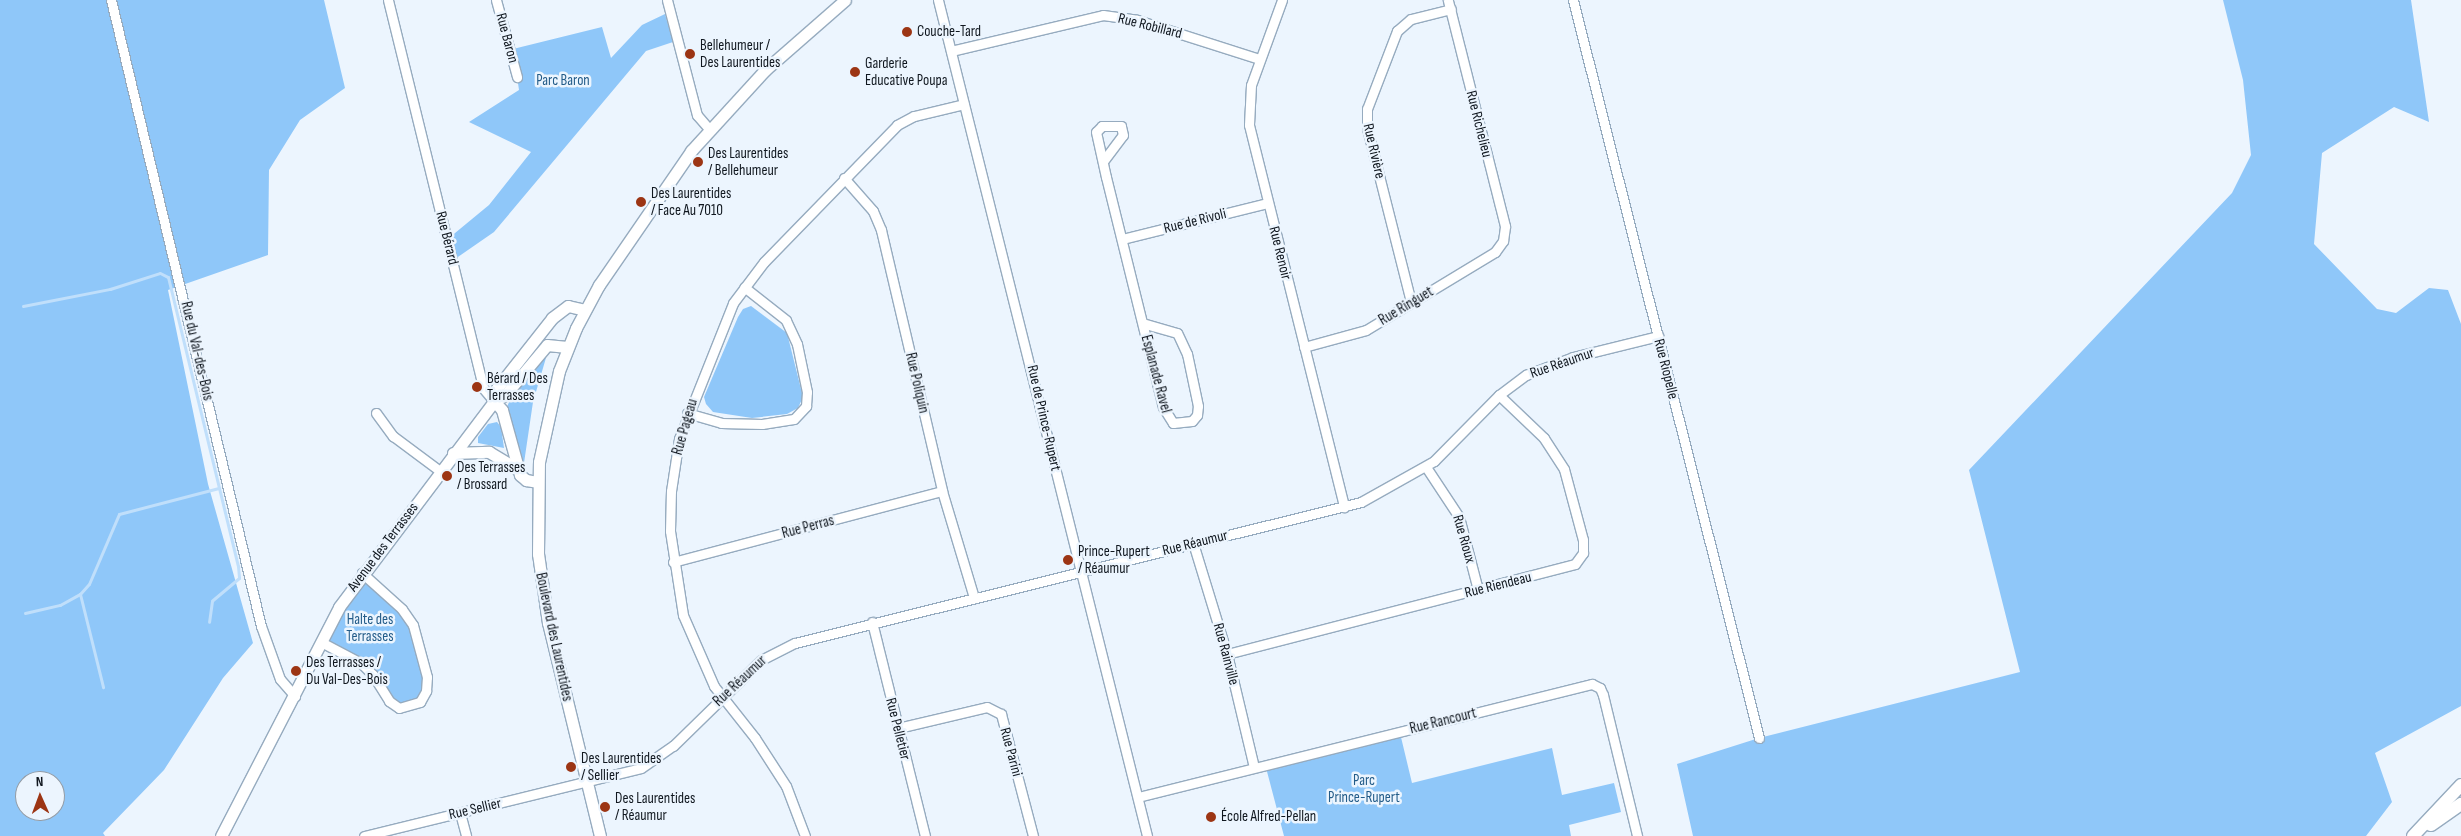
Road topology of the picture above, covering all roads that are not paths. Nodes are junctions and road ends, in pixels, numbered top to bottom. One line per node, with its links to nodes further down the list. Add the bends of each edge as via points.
1 (111, 0): 47 (street, Rue du Val-des-Bois, via 261,626 280,679)
2 (388, 0): 28 (street, Rue Bérard, via 482,386)
3 (496, 0): 12 (street, Rue Baron)
4 (666, 0): 14 (street, via 695,109)
5 (845, 0): 14 (street, Boulevard des Laurentides, via 786,51)
6 (938, 0): 10 (street, Rue de Prince-Rupert)
7 (1282, 0): 11 (street, Rue Renoir)
8 (1573, 0): 24 (street, Rue Riopelle)
9 (1449, 4): 19 (street, Rue Richelieu, via 1505,226 1506,234); 21 (street, Rue Rivière, via 1412,19 1397,31 1367,108 1367,128)
10 (951, 51): 11 (street, Rue Robillard, via 1103,15 1137,20); 13 (street, Rue de Prince-Rupert)
11 (1259, 59): 17 (street, Rue Renoir, via 1248,111)
12 (517, 77)
13 (964, 104): 16 (street, Rue Pageau, via 914,116 897,125); 40 (street, Rue de Prince-Rupert, via 1036,381)
14 (709, 129): 22 (street, Boulevard des Laurentides, via 636,230)
15 (1104, 160): 18 (street, Esplanade Ravel)
16 (844, 178): 20 (street, Rue Pageau); 36 (street, Rue Poliquin, via 873,211 881,230)
17 (1268, 203): 18 (street, Rue de Rivoli); 26 (street, Rue Renoir)
18 (1122, 239): 23 (street, Esplanade Ravel)
19 (1500, 248): 21 (street, Rue Ringuet)
20 (744, 287): 29 (street, Rue Pageau, via 733,304); 29 (street, via 786,320 797,344 807,392 806,406 794,419 762,424 721,423)
21 (1411, 302): 26 (street, Rue Ringuet, via 1357,334)
22 (585, 310): 25 (street, Boulevard des Laurentides); 28 (street, Avenue des Terrasses, via 568,306 556,313 497,388)
23 (1142, 323): 23 (street, Esplanade Ravel, via 1168,419 1172,423 1192,422 1198,415 1198,406 1186,354 1177,333)
24 (1658, 336): 27 (street, Rue Réaumur, via 1547,365 1526,375); 50 (street, Rue Riopelle)
25 (567, 347): 28 (street, Avenue des Terrasses, via 547,345 505,395); 35 (street, Boulevard des Laurentides, via 546,420)
26 (1304, 347): 37 (street, Rue Renoir)
27 (1499, 395): 32 (street, Rue Réaumur, via 1458,440); 42 (street, Rue Riendeau, via 1544,438 1559,458 1571,489 1583,553 1575,564 1563,569)
28 (494, 401): 31 (street, Avenue des Terrasses); 33 (street, Rue Bérard, via 502,410)
29 (687, 412): 39 (street, Rue Pageau, via 671,491)
30 (376, 413): 34 (street, via 393,436)
31 (453, 454): 33 (street, via 489,452); 34 (street, Avenue des Terrasses)
32 (1426, 467): 37 (street, Rue Réaumur, via 1373,497); 42 (street, Rue Rioux, via 1459,517)
33 (519, 470): 35 (street, via 523,479)
34 (440, 471): 41 (street, Avenue des Terrasses)
35 (537, 482): 52 (street, Boulevard des Laurentides, via 537,535 544,596)
36 (942, 491): 39 (street, Rue Perras); 43 (street, Rue Poliquin)
37 (1344, 507): 38 (street, Rue Réaumur)
38 (1193, 543): 40 (street, Rue Réaumur); 46 (street, Rue Rainville)
39 (673, 562): 48 (street, Rue Pageau, via 683,615 699,656)
40 (1080, 572): 43 (street, Rue Réaumur); 54 (street, Rue de Prince-Rupert)
41 (362, 573): 45 (street, Avenue des Terrasses, via 339,607); 45 (street, via 402,608 413,625 428,677 420,702 400,708 389,701 361,664)
42 (1478, 590): 46 (street, Rue Riendeau)
43 (974, 598): 44 (street, Rue Réaumur)
44 (872, 622): 48 (street, Rue Réaumur, via 780,648); 49 (street, Rue Pelletier)
45 (322, 642): 47 (street, Avenue des Terrasses)
46 (1227, 654): 51 (street, Rue Rainville)
47 (295, 696): 57 (street, Avenue des Terrasses)
48 (722, 696): 52 (street, Rue Réaumur, via 659,758 641,768); 61 (street, Rue Pageau, via 755,738 786,786)
49 (898, 728): 62 (street, Rue Pelletier); 63 (street, Rue Parini, via 987,707 1001,714)
50 (1759, 738)
51 (1254, 767): 54 (street, Rue Rancourt); 65 (street, Rue Rancourt, via 1592,684 1600,688 1603,695)
52 (587, 783): 56 (street, Rue Sellier); 60 (street, Boulevard des Laurentides)
53 (2461, 785): 66 (main road)
54 (1138, 798): 64 (street, Rue de Prince-Rupert)
55 (2461, 804): 66 (main road)
56 (460, 813): 58 (street, Rue Sellier); 59 (street)
57 (221, 836)
58 (364, 836)
59 (466, 836)
60 (600, 836)
61 (806, 836)
62 (925, 836)
63 (1033, 836)
64 (1147, 836)
65 (1637, 836)
66 (2414, 836)

